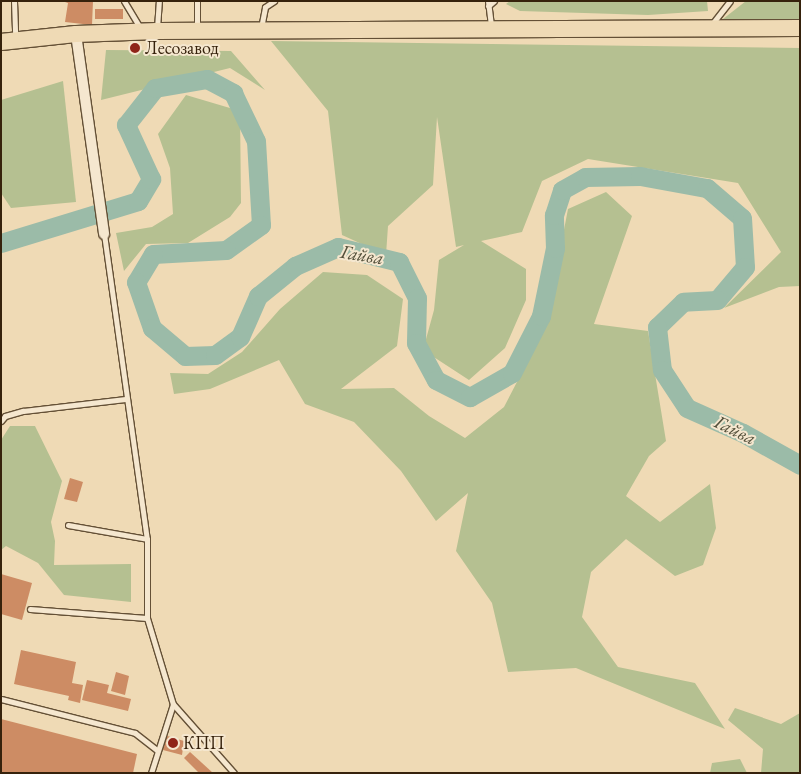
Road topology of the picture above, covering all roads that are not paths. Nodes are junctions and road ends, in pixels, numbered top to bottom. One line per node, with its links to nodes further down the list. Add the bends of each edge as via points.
1 (14, 1): 16 (lane)
2 (124, 1): 14 (lane)
3 (159, 1): 14 (lane)
4 (197, 1): 13 (lane)
5 (274, 1): 12 (lane, via 265,7)
6 (494, 1): 8 (lane)
7 (730, 1): 9 (lane)
8 (488, 4): 11 (lane)
9 (710, 26): 10 (main road); 11 (main road)
10 (800, 28)
11 (491, 29): 12 (main road)
12 (260, 30): 13 (main road)
13 (197, 31): 14 (main road)
14 (150, 32): 15 (main road)
15 (76, 34): 16 (main road); 17 (street)
16 (8, 41)
17 (104, 234): 18 (lane)
18 (125, 399): 19 (lane, via 23,411 5,416); 21 (lane)
19 (1, 421)
20 (68, 525): 21 (lane)
21 (147, 539): 23 (lane)
22 (30, 609): 23 (lane)
23 (147, 618): 25 (lane)
24 (1, 699): 26 (lane, via 136,733)
25 (173, 704): 26 (lane); 28 (lane)
26 (157, 750): 27 (lane)
27 (152, 773)
28 (234, 773)

